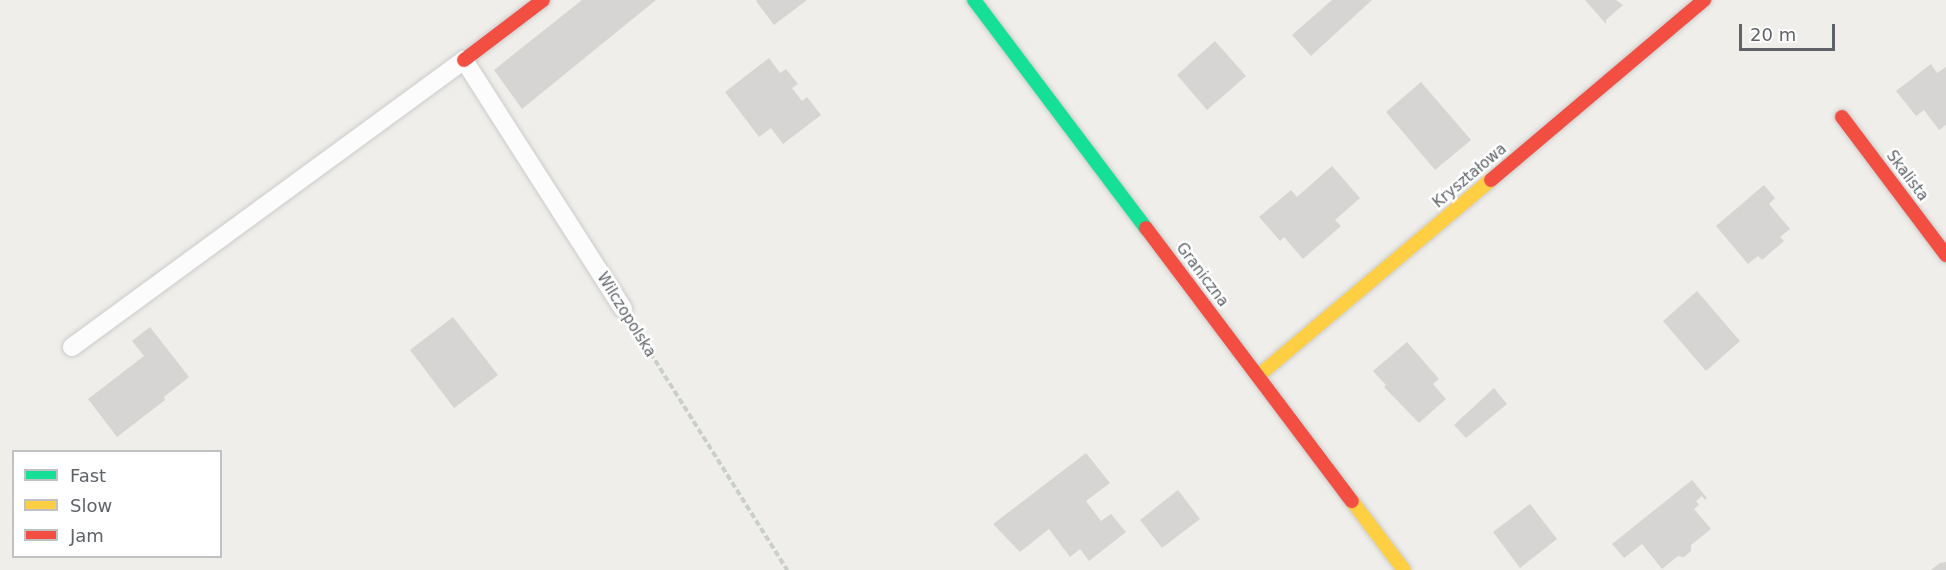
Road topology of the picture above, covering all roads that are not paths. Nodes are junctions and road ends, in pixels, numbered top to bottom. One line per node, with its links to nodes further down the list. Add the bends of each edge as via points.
1 (543, 0): 4 (street)
2 (974, 0): 9 (street, Graniczna)
3 (1704, 0): 9 (street, Kryształowa)
4 (464, 60): 7 (lane, Wilczopolska); 8 (lane)
5 (1842, 117): 6 (street, Skalista)
6 (1946, 255)
7 (622, 309)
8 (72, 346)
9 (1258, 376): 10 (street, Graniczna)
10 (1404, 570)

